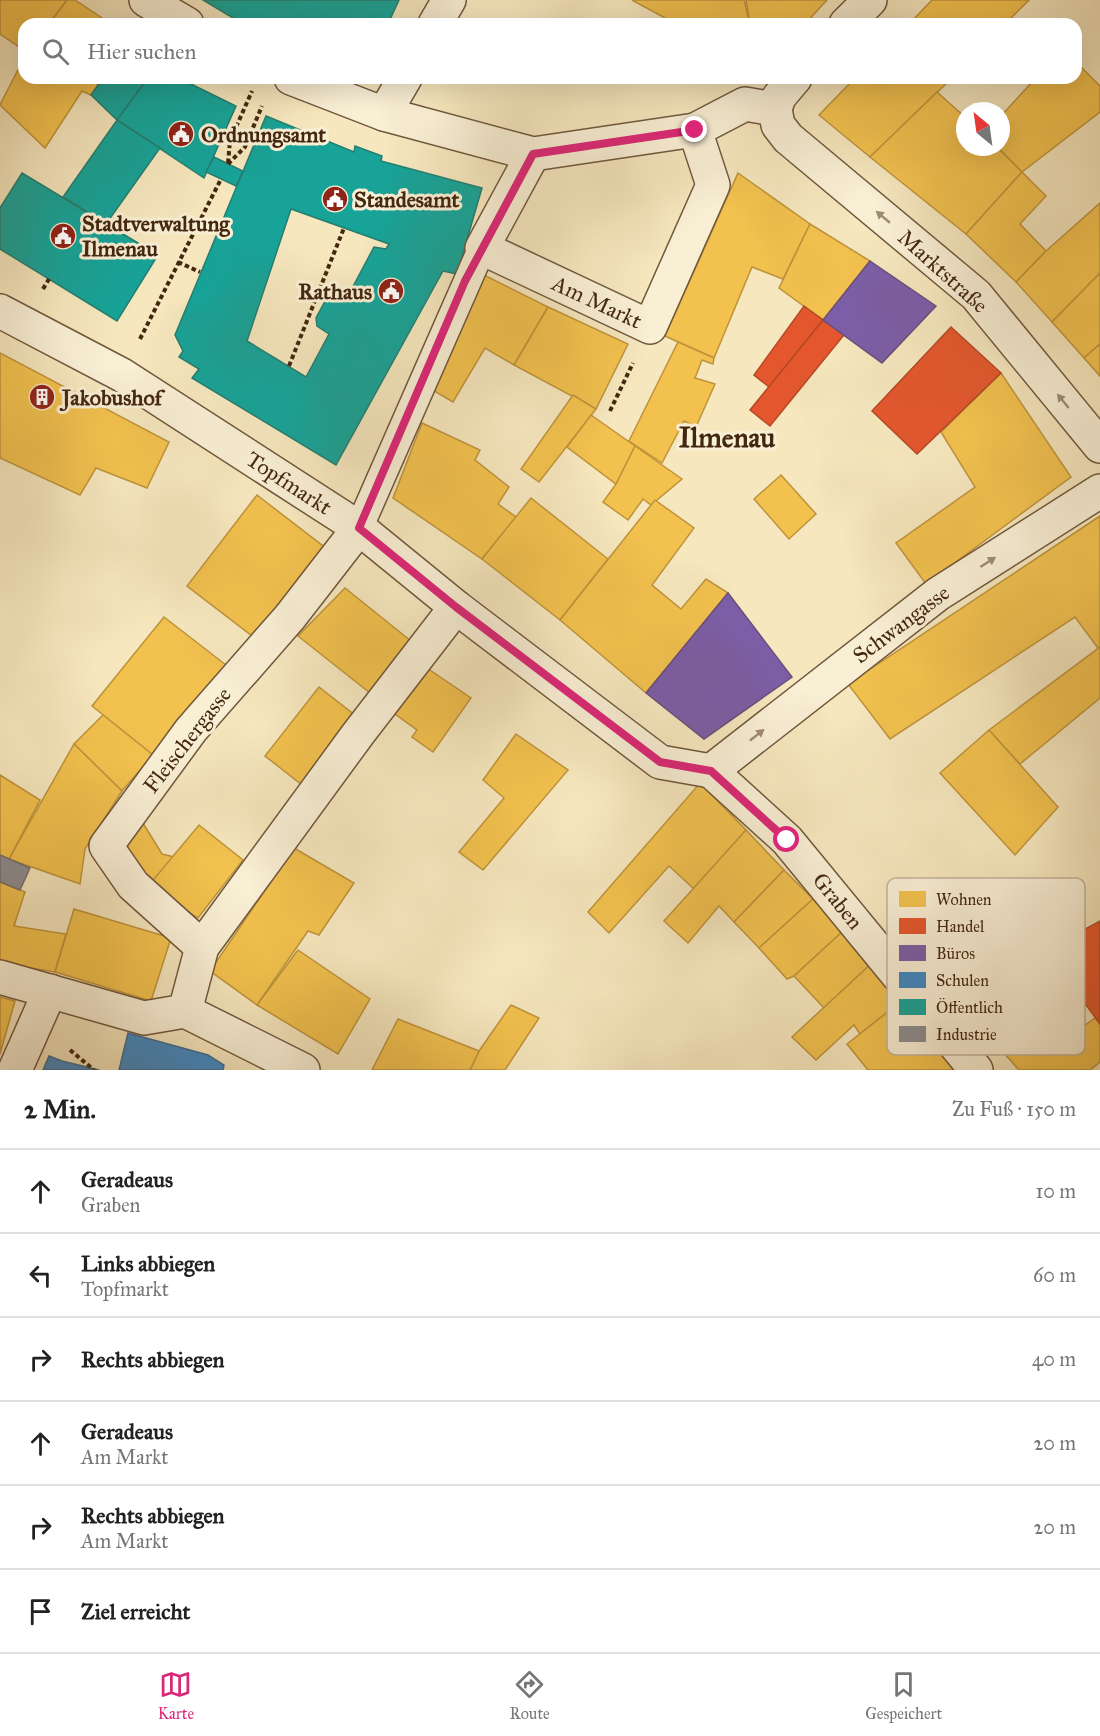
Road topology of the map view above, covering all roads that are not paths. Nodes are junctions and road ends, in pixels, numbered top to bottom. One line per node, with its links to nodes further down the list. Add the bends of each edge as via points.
1 (146, 0): 4 (street)
2 (449, 0): 5 (street)
3 (870, 0): 6 (street)
4 (177, 18)
5 (438, 18)
6 (852, 18)
7 (306, 84): 11 (street)
8 (402, 84): 11 (street)
9 (790, 84): 10 (street, via 779,97)
10 (775, 110): 12 (street, via 745,104); 16 (street, Marktstraße, one-way to 10, via 976,295 788,138 778,126)
11 (384, 114): 13 (street)
12 (695, 130): 13 (street); 14 (street, Am Markt, via 713,185 650,327)
13 (533, 154): 14 (street)
14 (482, 248): 18 (lane)
15 (0, 311): 18 (street, Topfmarkt, via 122,375)
16 (1100, 446)
17 (1100, 491): 20 (street, Schwangasse, one-way to 17, via 938,594)
18 (359, 528): 19 (street, Topfmarkt); 21 (street, Fleischergasse, via 290,617 191,730 106,846 133,885)
19 (456, 607): 20 (street, Topfmarkt, via 660,762); 21 (street)
20 (711, 771): 22 (street, Graben, via 787,840)
21 (202, 947): 25 (street)
22 (887, 962)
23 (0, 977): 24 (street)
24 (50, 991): 25 (street, via 144,1018); 27 (street)
25 (185, 1011): 28 (street)
26 (964, 1055): 29 (street, Graben)
27 (15, 1070)
28 (303, 1070)
29 (976, 1070)

